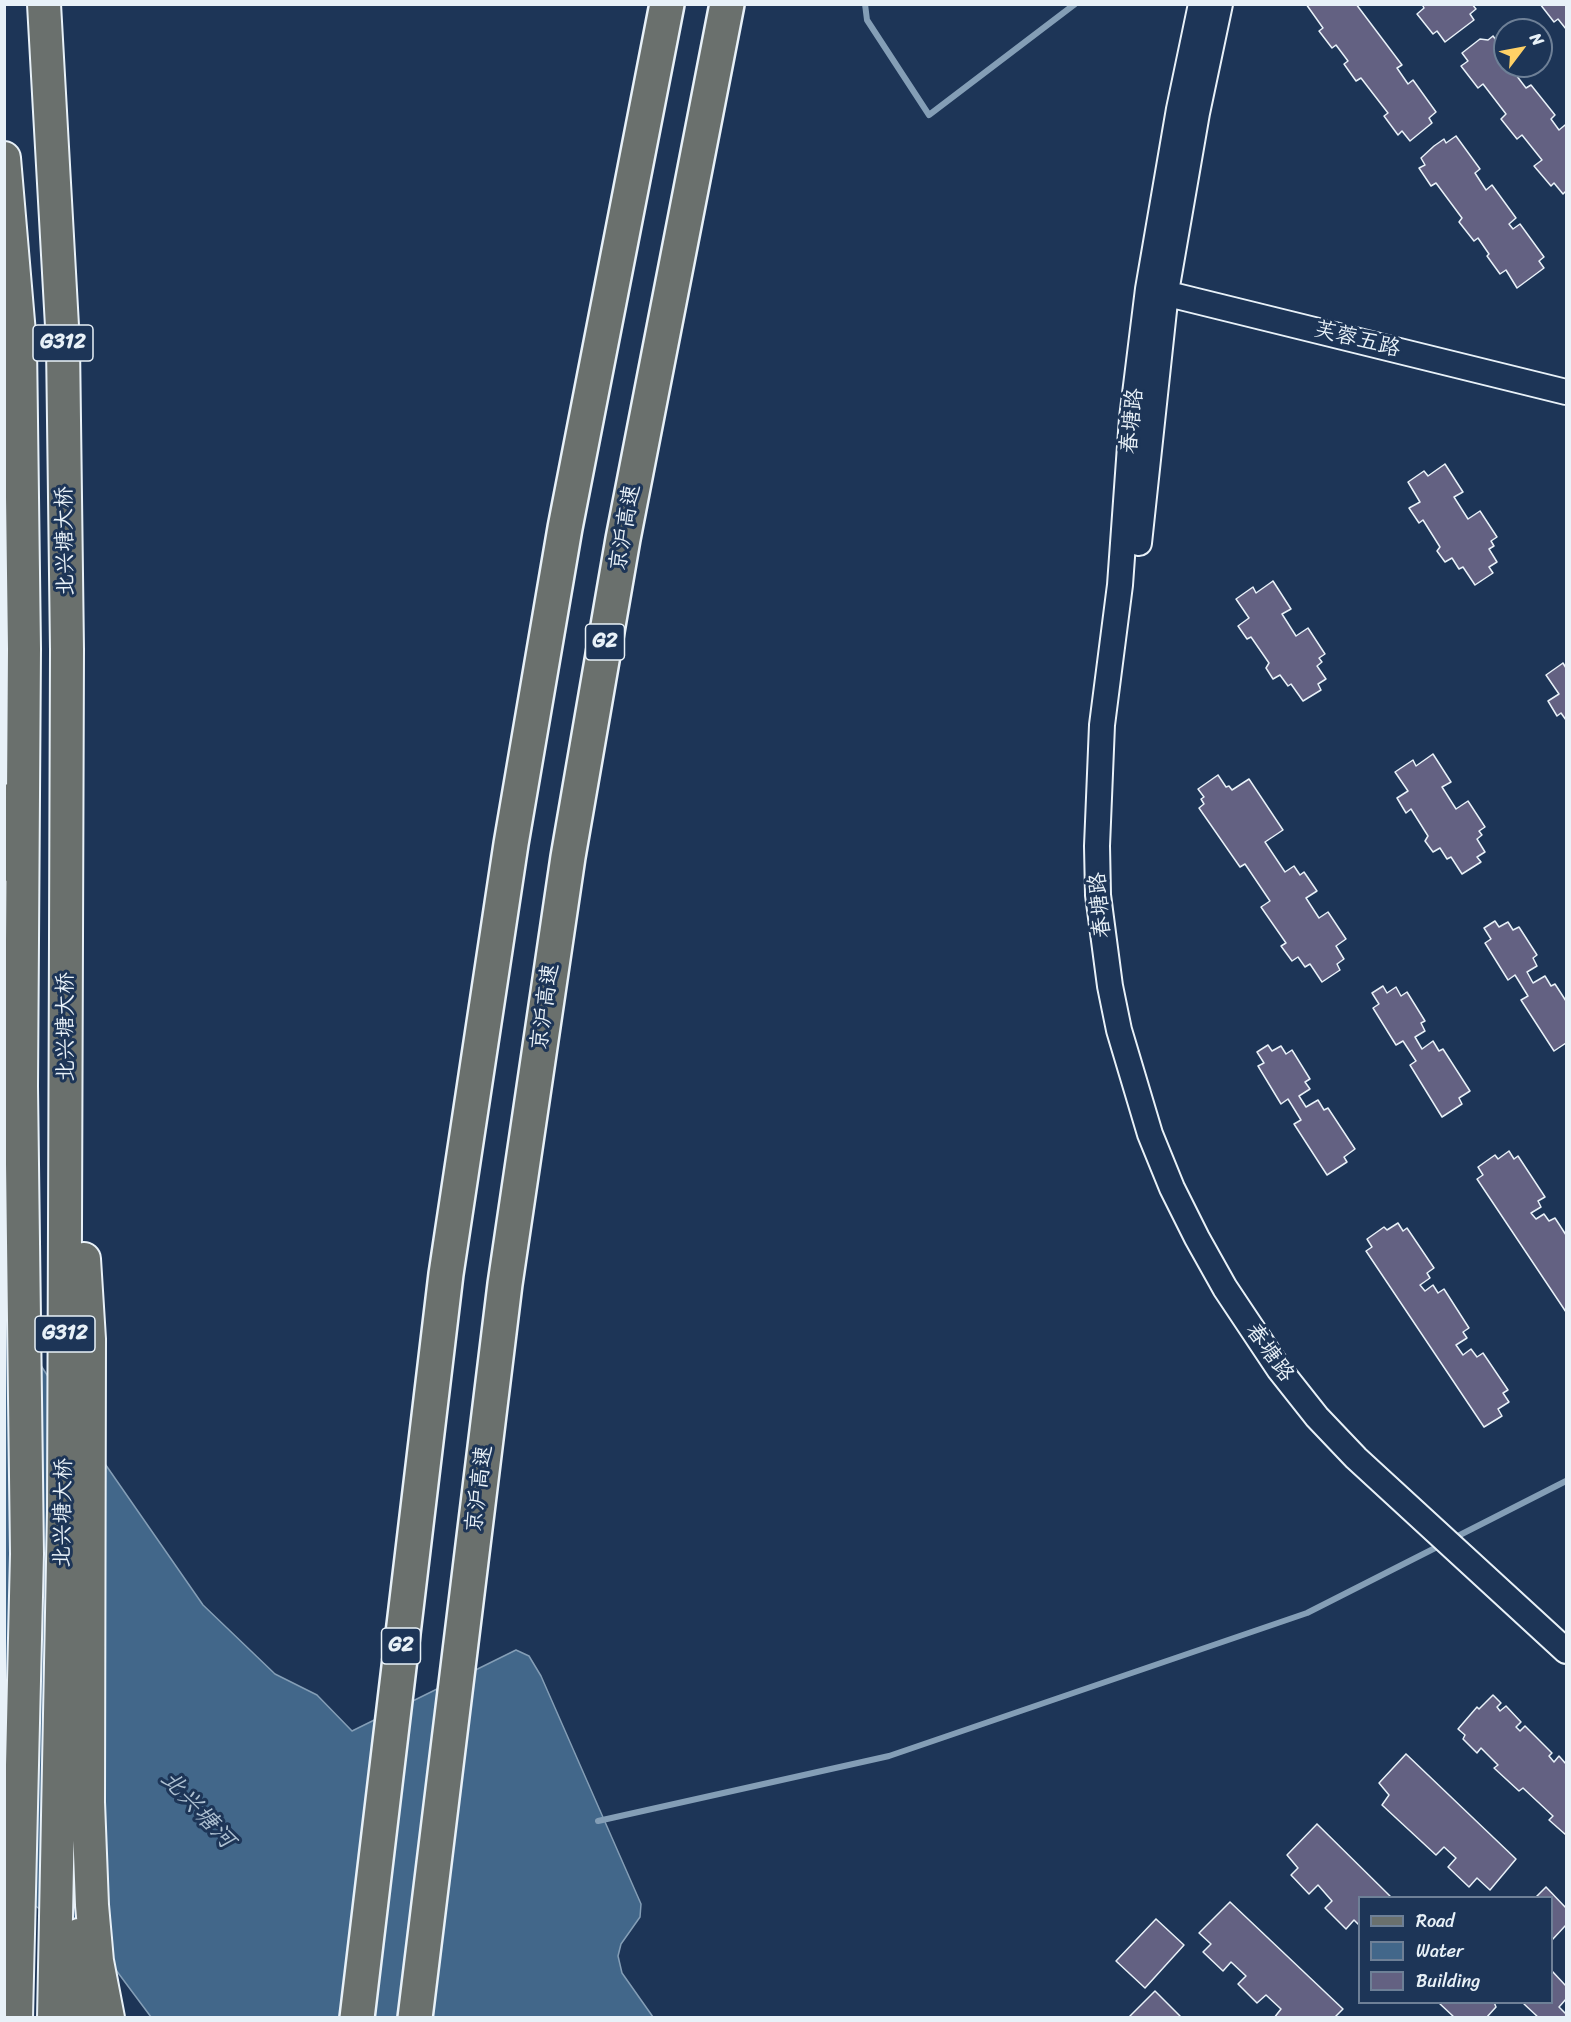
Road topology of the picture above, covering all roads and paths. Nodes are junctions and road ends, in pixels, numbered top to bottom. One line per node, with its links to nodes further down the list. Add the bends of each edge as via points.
1 (44, 4): 10 (highway, 北兴塘大桥 / G312, via 63,344)
2 (667, 4): 20 (highway, G2, via 562,539 511,844 446,1274)
3 (727, 4): 21 (highway, 京沪高速 / G2, via 623,539 568,857 506,1284)
4 (1202, 4): 7 (street, 春塘路, via 1179,109)
5 (1220, 4): 7 (street, 春塘路)
6 (4, 158): 9 (highway, 北兴塘大桥 / G312, via 20,345)
7 (1157, 290): 8 (street, 芙蓉五路); 12 (street, 春塘路, via 1108,803 1106,881 1115,961 1130,1030 1157,1127 1189,1200 1234,1284 1288,1363 1351,1437)
8 (1566, 392)
9 (24, 649): 11 (main road); 16 (highway, 北兴塘大桥 / G312, via 21,1086 27,1554)
10 (67, 650): 15 (highway, via 82,1220 89,1339); 17 (highway, 北兴塘大桥 / G312, via 64,1511)
11 (4, 866)
12 (1483, 1567): 13 (street, 春塘路); 14 (street, 春塘路)
13 (1566, 1637)
14 (1566, 1651)
15 (88, 1802): 18 (highway, via 78,1952); 19 (highway, via 92,1905)
16 (16, 2018)
17 (54, 2018)
18 (78, 2018)
19 (108, 2018)
20 (357, 2018)
21 (415, 2018)

